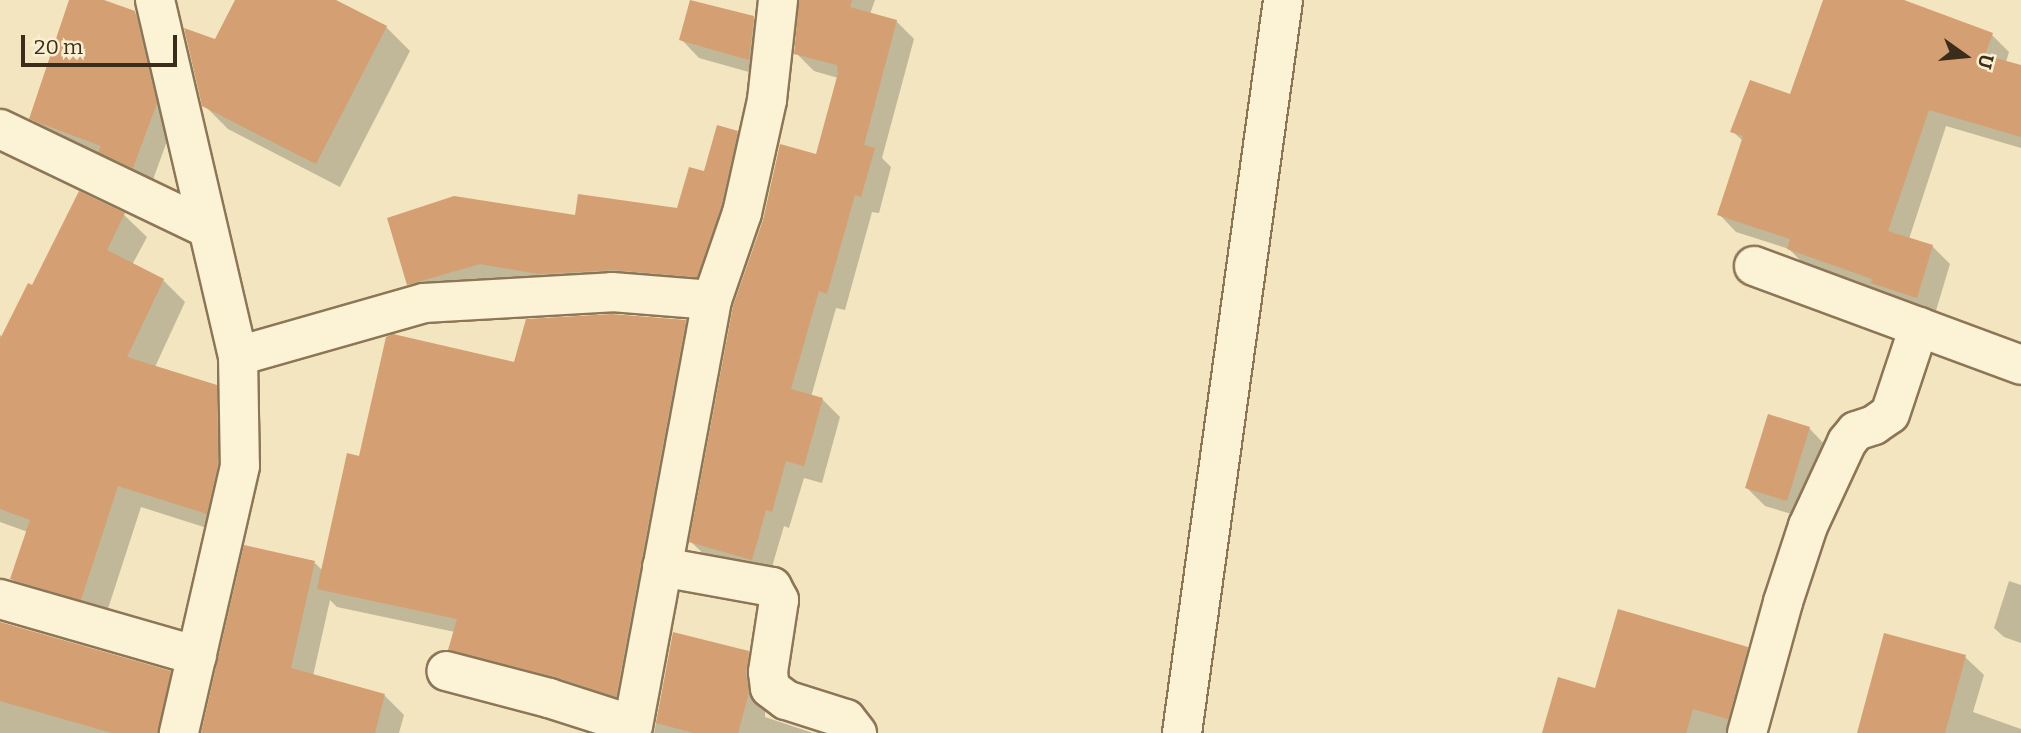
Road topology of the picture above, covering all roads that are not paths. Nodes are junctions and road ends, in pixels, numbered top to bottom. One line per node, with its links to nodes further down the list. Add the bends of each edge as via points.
1 (155, 0): 5 (street)
2 (778, 0): 7 (street, via 767,100 743,213)
3 (1283, 0): 18 (street)
4 (0, 129): 5 (street)
5 (207, 228): 9 (street)
6 (1754, 266): 8 (street)
7 (712, 300): 9 (street, via 612,292 424,303); 11 (street)
8 (1919, 327): 10 (street); 19 (street, via 1890,414 1856,431 1847,442 1808,526)
9 (238, 356): 13 (street, via 240,466)
10 (2021, 365)
11 (662, 567): 15 (street); 17 (street, via 772,587 779,600 768,672 770,688 786,700 846,719)
12 (0, 599): 13 (street)
13 (197, 656): 16 (street)
14 (446, 671): 15 (street)
15 (643, 729)
16 (179, 733)
17 (857, 733)
18 (1182, 733)
19 (1747, 733)

